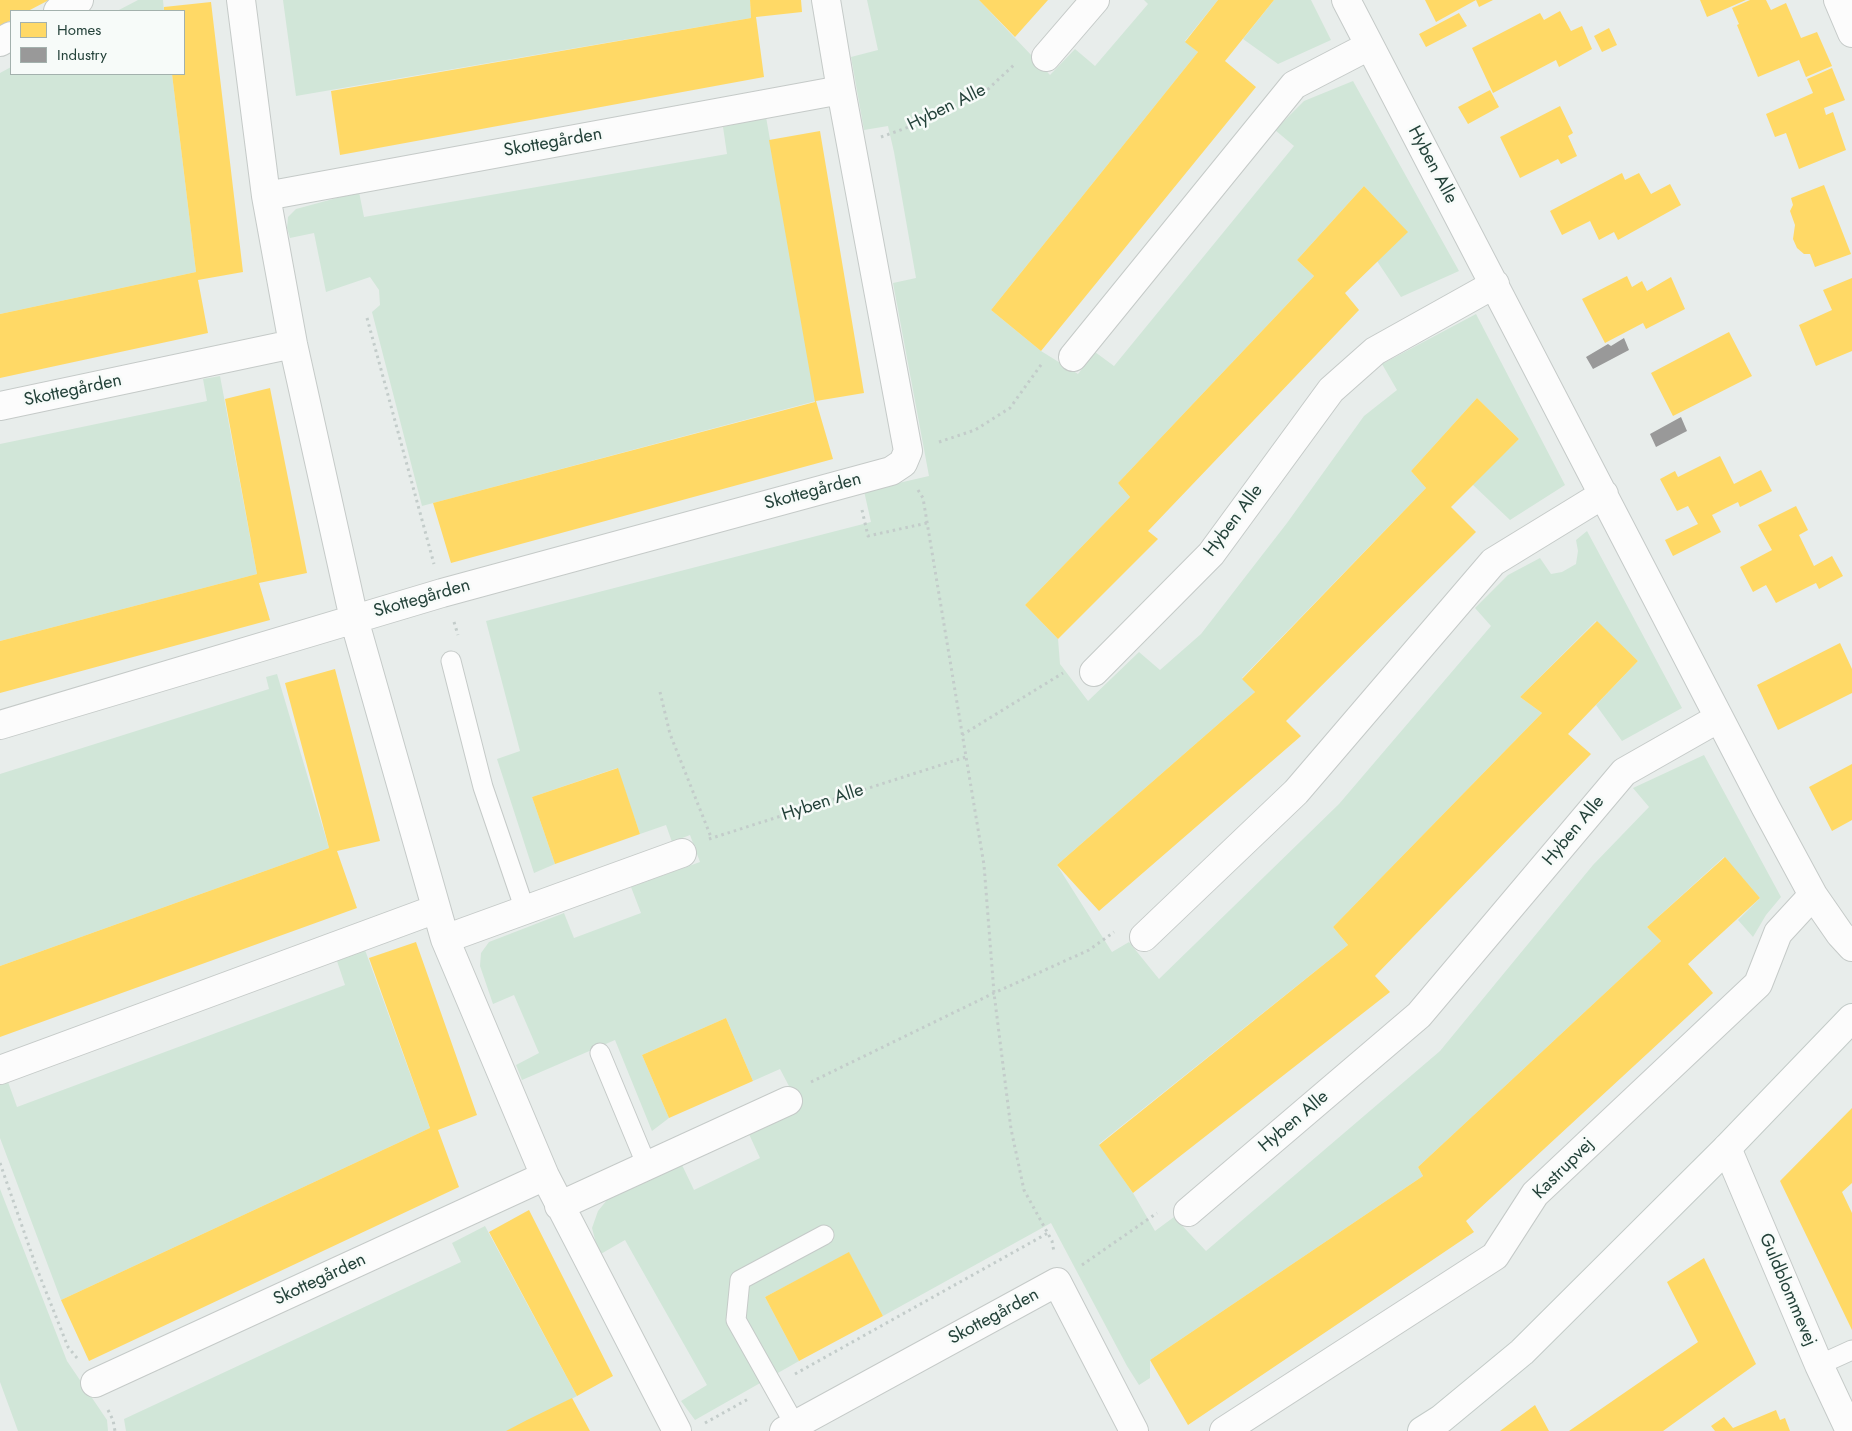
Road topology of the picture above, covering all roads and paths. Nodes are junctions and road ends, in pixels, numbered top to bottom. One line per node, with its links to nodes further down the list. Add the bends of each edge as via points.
1 (79, 0): 7 (street)
2 (241, 0): 13 (street, Skottegården)
3 (826, 0): 11 (street)
4 (1096, 0): 10 (street)
5 (1346, 0): 9 (street, Hyben Alle)
6 (1838, 0): 8 (street)
7 (60, 10)
8 (1852, 33)
9 (1369, 46): 14 (street, Hyben Alle); 17 (street, via 1294,86)
10 (1046, 57): 12 (path, Hyben Alle, via 1024,55 986,91 931,119)
11 (841, 90): 12 (street); 13 (street, Skottegården)
12 (853, 147): 19 (street)
13 (266, 196): 16 (street, Skottegården)
14 (1495, 284): 21 (street, Hyben Alle); 26 (street, Hyben Alle, via 1375,352 1331,390 1211,554)
15 (367, 318): 23 (path)
16 (293, 344): 18 (street, Skottegården); 24 (street, Skottegården)
17 (1073, 357): 19 (path, via 1043,362 1010,408 975,430)
18 (0, 406)
19 (906, 457): 20 (street, Skottegården, via 891,471); 22 (path, via 923,498)
20 (854, 480): 22 (path, via 868,536); 23 (street, Skottegården)
21 (1604, 494): 28 (street, Hyben Alle); 37 (street, via 1493,562 1296,792)
22 (927, 523): 30 (path)
23 (442, 593): 24 (street, Skottegården); 25 (path, via 449,605 462,651)
24 (354, 619): 29 (street, Skottegården); 35 (street, Skottegården)
25 (451, 661): 36 (lane, via 483,787)
26 (1094, 672): 30 (path, via 1075,666)
27 (660, 692): 32 (path, via 670,734)
28 (1719, 718): 34 (street, Hyben Alle); 50 (street, Hyben Alle, via 1624,772 1419,1015)
29 (0, 725)
30 (962, 736): 31 (path)
31 (966, 758): 32 (path, Hyben Alle); 40 (path, via 984,865)
32 (711, 838): 33 (path, Hyben Alle)
33 (682, 853): 36 (street)
34 (1813, 895): 39 (street, Hyben Alle); 63 (street, Kastrupvej, via 1778,933 1758,984 1535,1194 1495,1256)
35 (436, 909): 38 (street, Skottegården); 43 (street)
36 (525, 910): 38 (street)
37 (1144, 937): 40 (path, via 1117,930 1089,950)
38 (445, 939): 48 (street, Skottegården)
39 (1852, 947)
40 (994, 993): 44 (path, via 793,1090); 51 (path, via 1011,1129 1024,1190)
41 (1852, 1018): 45 (street)
42 (600, 1053): 47 (lane)
43 (0, 1070)
44 (788, 1101): 47 (street)
45 (1727, 1148): 55 (street, Guldblommevej); 58 (street, via 1522,1352)
46 (0, 1163): 56 (path, via 68,1347)
47 (647, 1166): 49 (street)
48 (545, 1176): 49 (street, Skottegården); 56 (street, Skottegården)
49 (559, 1206): 60 (street, Skottegården)
50 (1188, 1212): 53 (path, via 1157,1213)
51 (1048, 1233): 53 (path); 57 (path)
52 (824, 1235): 57 (lane, via 740,1280 736,1320)
53 (1057, 1282): 59 (street, Skottegården); 62 (street, Skottegården)
54 (1852, 1350): 55 (lane)
55 (1819, 1365): 64 (street, Guldblommevej)
56 (95, 1383): 61 (path)
57 (773, 1386): 59 (lane); 60 (path)
58 (1436, 1427)
59 (790, 1428)
60 (689, 1429)
61 (115, 1431)
62 (1134, 1431)
63 (1224, 1431)
64 (1850, 1431)

